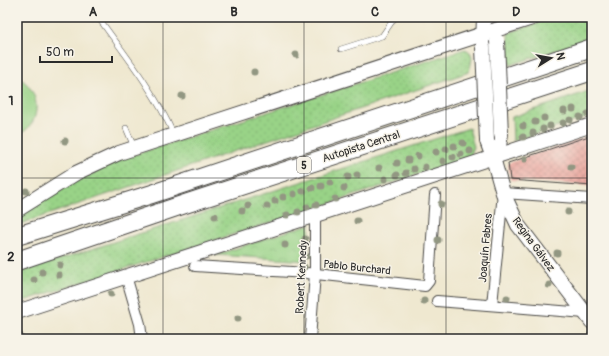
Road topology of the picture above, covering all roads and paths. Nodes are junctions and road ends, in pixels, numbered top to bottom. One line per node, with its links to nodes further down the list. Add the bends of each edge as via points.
1 (98, 17): 11 (lane, via 150,88)
2 (395, 17): 7 (lane, via 382,36)
3 (484, 17): 5 (main road)
4 (535, 17): 5 (main road)
5 (491, 34): 11 (main road); 13 (main road, Regina Gálvez, bridge, via 487,141); 13 (main road, bridge, via 501,134)
6 (592, 48): 19 (highway, Autopista Central / 5, via 152,194)
7 (341, 49)
8 (592, 72): 20 (highway, Autopista Central / 5)
9 (592, 124): 13 (main road)
10 (126, 128): 12 (lane)
11 (174, 135): 12 (main road)
12 (134, 148): 17 (main road, via 90,166)
13 (493, 158): 14 (main road, Regina Gálvez); 18 (main road)
14 (503, 193): 16 (street); 25 (street, Joaquín Fabres); 27 (main road, Regina Gálvez, via 524,235)
15 (435, 195): 22 (street, Pablo Burchard, via 427,284 422,286)
16 (592, 199)
17 (17, 210)
18 (315, 215): 22 (street, Robert Kennedy); 23 (main road)
19 (17, 236)
20 (17, 261)
21 (195, 266): 22 (street, Pablo Burchard)
22 (315, 274): 31 (street, Robert Kennedy)
23 (126, 276): 26 (main road); 30 (street)
24 (438, 301): 25 (street)
25 (492, 305): 27 (street)
26 (17, 312)
27 (588, 317)
28 (17, 336): 29 (street)
29 (18, 339)
30 (142, 339)
31 (310, 339)

